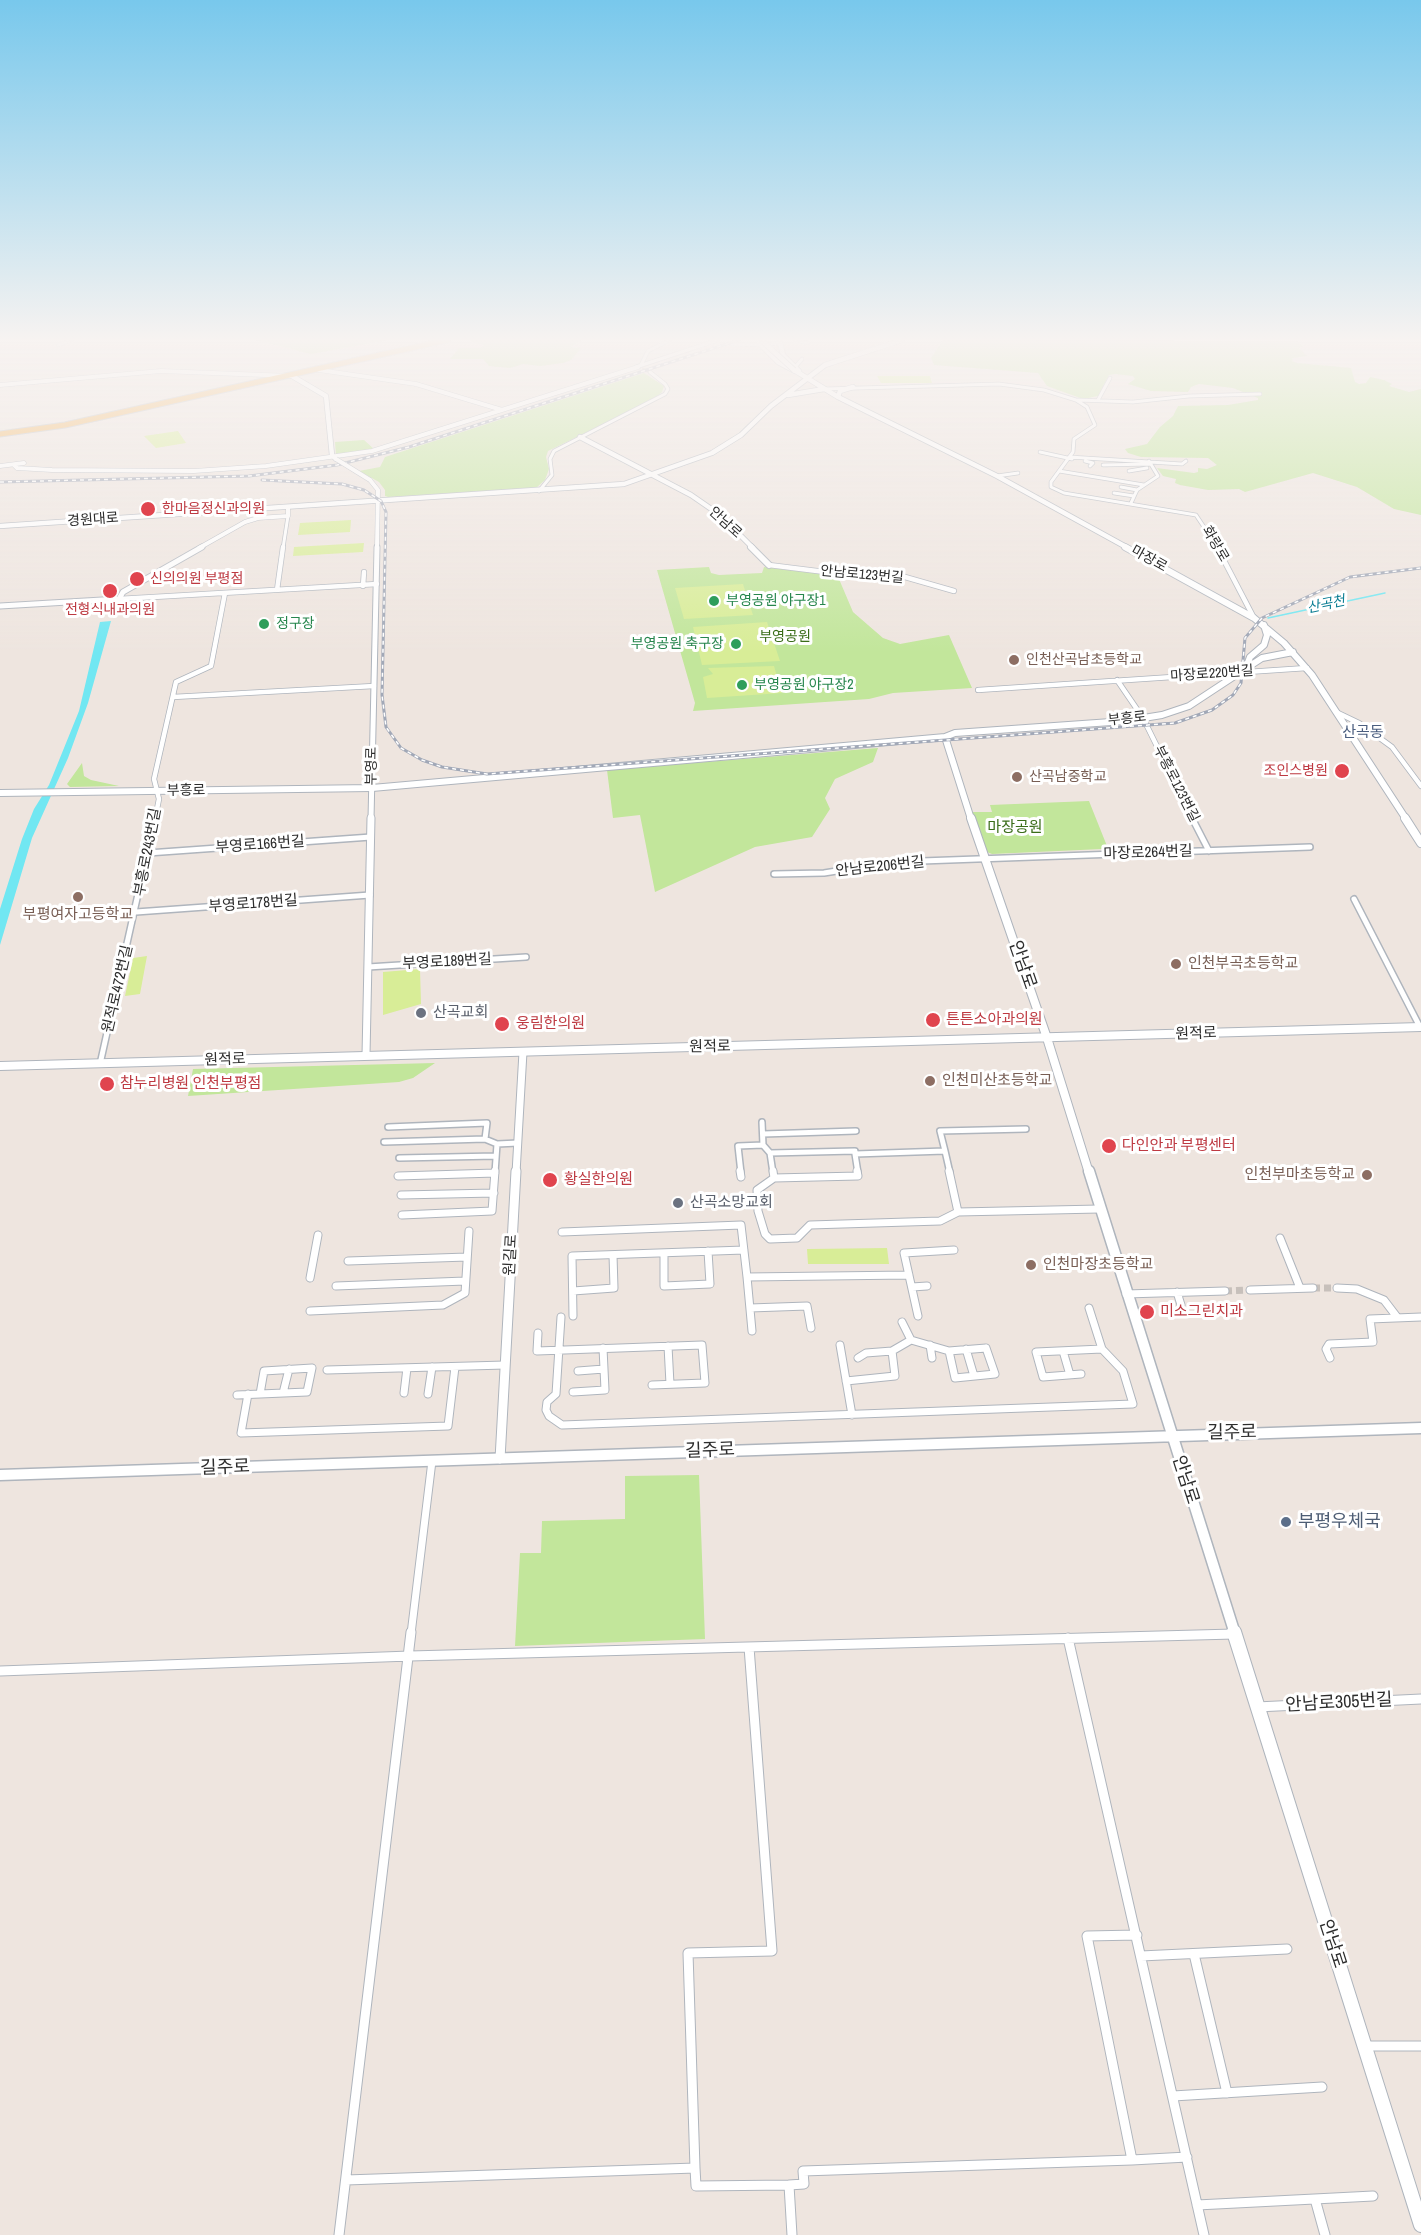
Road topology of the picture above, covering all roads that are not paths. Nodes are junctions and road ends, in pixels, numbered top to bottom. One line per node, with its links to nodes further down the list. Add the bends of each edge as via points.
1 (332, 444): 9 (main road)
2 (398, 444): 9 (street)
3 (567, 444): 26 (street, via 552,453 552,475)
4 (594, 444): 21 (main road, 안남로)
5 (726, 444): 21 (main road, 경원대로)
6 (933, 444): 22 (main road, 마장로)
7 (1074, 444): 10 (street)
8 (1041, 452): 10 (street)
9 (334, 458): 14 (street, via 194,471 52,470); 29 (street, 부영로, bridge, via 370,480 378,490)
10 (1069, 458): 13 (street); 17 (street, via 1092,462); 18 (street)
11 (1186, 461): 13 (street)
12 (24, 464): 14 (street)
13 (1151, 464): 15 (street); 19 (street); 23 (street, via 1158,476)
14 (14, 465): 16 (street)
15 (1103, 465)
16 (0, 466)
17 (1090, 466)
18 (1059, 471): 23 (street); 30 (street, 화랑로, via 1050,484 1054,490)
19 (1129, 471)
20 (1018, 473): 22 (street)
21 (653, 475): 26 (main road, 경원대로, via 608,487); 34 (main road, 안남로, via 720,515)
22 (997, 476): 44 (main road, 마장로)
23 (1144, 485): 25 (street)
24 (1121, 488): 25 (street)
25 (1137, 490): 28 (street)
26 (538, 491): 29 (main road, 경원대로)
27 (1114, 493): 28 (street)
28 (1134, 495): 30 (street)
29 (378, 501): 31 (main road, 경원대로); 36 (street, 부영로)
30 (1131, 503): 44 (street, 화랑로, via 1198,518)
31 (288, 507): 32 (street); 33 (main road, 경원대로)
32 (288, 516): 38 (street); 41 (street, via 244,522 123,592)
33 (0, 528)
34 (769, 565): 39 (street, 안남로123번길, via 841,574 898,575)
35 (364, 572): 37 (street)
36 (376, 584): 37 (street); 51 (street, 부영로)
37 (363, 587): 38 (street)
38 (277, 590): 40 (street)
39 (954, 591)
40 (225, 593): 41 (street); 53 (street, via 211,666 176,682)
41 (119, 599): 42 (street); 43 (street)
42 (0, 606)
43 (117, 612)
44 (1254, 618): 45 (main road, 마장로)
45 (1264, 626): 46 (main road, 마장로); 47 (main road, via 1264,645)
46 (1293, 652): 47 (main road, 부흥로, via 1271,655); 48 (main road, 마장로)
47 (1247, 665): 49 (main road, 부흥로)
48 (1306, 668): 49 (street, 마장로220번길); 54 (main road, 마장로)
49 (1238, 672): 50 (street, 마장로220번길); 55 (main road, 부흥로, via 1189,706)
50 (1117, 680): 52 (street, 마장로220번길); 55 (street)
51 (374, 686): 53 (street); 58 (street, 부영로)
52 (978, 690)
53 (173, 697): 59 (street, 부흥로243번길, via 154,779)
54 (1335, 711): 57 (street, via 1392,747); 62 (main road, 마장로)
55 (1143, 718): 56 (main road, 부흥로, via 955,733); 64 (street, 부흥로123번길)
56 (945, 737): 58 (main road, 부흥로); 66 (main road, 안남로)
57 (1421, 786)
58 (372, 788): 59 (main road, 부흥로); 61 (street, 부영로)
59 (156, 791): 60 (main road, 부흥로); 65 (street, 부흥로243번길, via 159,799)
60 (0, 794)
61 (371, 837): 65 (street, 부영로166번길); 68 (street, 부영로)
62 (1421, 843)
63 (1310, 847): 64 (street, 마장로264번길)
64 (1209, 851): 66 (street, 마장로264번길)
65 (148, 853): 70 (street, 부흥로243번길)
66 (986, 860): 67 (street, 안남로206번길, via 894,862 824,873); 74 (main road, 안남로)
67 (774, 874)
68 (370, 895): 70 (street, 부영로178번길); 72 (street, 부영로)
69 (1354, 899): 73 (street)
70 (136, 912): 77 (street, 원적로472번길)
71 (526, 957): 72 (street, 부영로189번길)
72 (368, 967): 76 (street, 부영로)
73 (1420, 1027): 74 (main road, 원적로)
74 (1047, 1038): 75 (main road, 원적로); 100 (main road, 안남로)
75 (523, 1052): 76 (main road, 원적로); 86 (street, 원길로)
76 (366, 1055): 77 (main road, 원적로)
77 (100, 1064): 78 (main road, 원적로)
78 (0, 1065)
79 (762, 1122): 83 (street)
80 (388, 1127): 84 (street, via 487,1124)
81 (1026, 1129): 89 (street, via 940,1131)
82 (856, 1131): 83 (street)
83 (763, 1134): 88 (street)
84 (485, 1139): 85 (street); 87 (street)
85 (384, 1142)
86 (518, 1143): 87 (street); 156 (street, 원길로)
87 (497, 1144): 92 (street)
88 (763, 1145): 90 (street); 96 (street, via 738,1146)
89 (945, 1151): 91 (street); 101 (street)
90 (770, 1153): 91 (street); 97 (street)
91 (855, 1154): 97 (street, via 858,1176)
92 (496, 1156): 93 (street); 94 (street)
93 (399, 1158)
94 (495, 1173): 95 (street); 98 (street)
95 (398, 1176)
96 (741, 1177)
97 (774, 1178): 101 (street, via 757,1190 758,1211 770,1239 797,1238 810,1225 940,1221)
98 (494, 1193): 99 (street); 102 (street, via 492,1211)
99 (401, 1195)
100 (1099, 1209): 101 (street); 128 (main road, 안남로)
101 (958, 1212)
102 (402, 1215)
103 (469, 1231): 112 (street)
104 (562, 1232): 107 (street, via 741,1226)
105 (318, 1235): 116 (street)
106 (1281, 1238): 121 (street)
107 (744, 1250): 109 (street); 115 (street)
108 (954, 1250): 114 (street, via 904,1253)
109 (708, 1251): 110 (street); 110 (street, via 710,1284 664,1286)
110 (664, 1253): 111 (street)
111 (613, 1255): 125 (street, via 614,1288); 125 (street, via 572,1256)
112 (467, 1257): 113 (street); 117 (street)
113 (348, 1261)
114 (909, 1275): 115 (street); 120 (street)
115 (747, 1277): 130 (street)
116 (310, 1278)
117 (465, 1281): 118 (street); 132 (street, via 465,1293 443,1305)
118 (336, 1286)
119 (927, 1286): 120 (street)
120 (912, 1287): 134 (street)
121 (1300, 1288): 122 (street); 124 (street)
122 (1313, 1288)
123 (1337, 1288): 136 (street, via 1357,1289 1384,1300)
124 (1250, 1290)
125 (573, 1291): 133 (street)
126 (1225, 1291): 127 (street)
127 (1177, 1292): 128 (street); 129 (street)
128 (1125, 1294): 179 (main road, 안남로)
129 (1181, 1305)
130 (750, 1308): 139 (street, via 807,1306); 140 (street)
131 (1089, 1308): 149 (street)
132 (310, 1311)
133 (573, 1316)
134 (918, 1316)
135 (561, 1317): 147 (street)
136 (1397, 1317): 137 (street); 154 (street, via 1370,1319 1373,1342 1329,1344 1326,1349)
137 (1421, 1317)
138 (902, 1322): 142 (street)
139 (811, 1328)
140 (752, 1331)
141 (538, 1333): 147 (street, via 537,1351)
142 (911, 1340): 144 (street); 151 (street)
143 (840, 1345): 167 (street)
144 (930, 1345): 150 (street); 153 (street)
145 (668, 1346): 146 (street); 168 (street); 168 (street, via 702,1345 705,1383)
146 (603, 1348): 147 (street); 161 (street)
147 (561, 1349): 177 (street, via 556,1394 547,1402 546,1410 562,1425)
148 (966, 1349): 150 (street); 166 (street); 166 (street, via 986,1348 994,1374)
149 (1102, 1349): 152 (street); 177 (street, via 1123,1371 1132,1404)
150 (949, 1350): 166 (street, via 955,1378)
151 (892, 1351): 155 (street, via 866,1353); 167 (street, via 895,1376)
152 (1063, 1351): 165 (street); 165 (street, via 1036,1352 1042,1377)
153 (932, 1358)
154 (1330, 1358)
155 (858, 1359)
156 (505, 1365): 158 (street); 180 (street, 원길로)
157 (432, 1367): 158 (street); 159 (street); 175 (street)
158 (455, 1367): 173 (street, via 448,1426 241,1433)
159 (407, 1368): 162 (street); 172 (street)
160 (289, 1369): 171 (street); 171 (street, via 312,1368 307,1392); 174 (street, via 264,1371)
161 (604, 1369): 163 (street); 170 (street, via 605,1390)
162 (327, 1370)
163 (578, 1371)
164 (1081, 1374): 165 (street)
165 (1070, 1375)
166 (974, 1376)
167 (846, 1381): 177 (street)
168 (670, 1384): 169 (street)
169 (652, 1385)
170 (573, 1392)
171 (283, 1393): 174 (street)
172 (404, 1393)
173 (248, 1394): 174 (street); 176 (street)
174 (260, 1394)
175 (428, 1394)
176 (237, 1395)
177 (852, 1415)
178 (1421, 1428): 179 (main road, 길주로)
179 (1170, 1434): 180 (main road, 길주로); 183 (main road, 안남로)
180 (500, 1459): 181 (main road, 길주로)
181 (432, 1461): 182 (main road, 길주로); 186 (street)
182 (0, 1475)
183 (1234, 1634): 184 (street); 189 (main road, 안남로)
184 (1068, 1638): 185 (street); 190 (street)
185 (749, 1647): 186 (street); 201 (street, via 772,1951 688,1953)
186 (410, 1656): 187 (street); 202 (street)
187 (0, 1671)
188 (1421, 1699): 189 (street, 안남로305번길)
189 (1257, 1707): 194 (main road, 안남로)
190 (1137, 1935): 193 (street); 200 (street, via 1087,1936)
191 (1287, 1949): 192 (street)
192 (1194, 1954): 193 (street); 197 (street)
193 (1141, 1956): 198 (street)
194 (1364, 2046): 195 (street); 205 (main road, 안남로)
195 (1421, 2046)
196 (1322, 2087): 197 (street)
197 (1227, 2093): 198 (street)
198 (1173, 2096): 199 (street)
199 (1187, 2157): 200 (street); 207 (street)
200 (1132, 2160): 203 (street, via 803,2171 804,2184)
201 (695, 2168): 202 (street); 203 (street, via 696,2186)
202 (346, 2180): 209 (street)
203 (789, 2184): 210 (street)
204 (1373, 2196): 206 (street)
205 (1417, 2196): 208 (main road, 안남로)
206 (1315, 2199): 207 (street); 212 (street)
207 (1197, 2205): 211 (street)
208 (1421, 2225)
209 (339, 2235)
210 (792, 2235)
211 (1204, 2235)
212 (1325, 2235)

